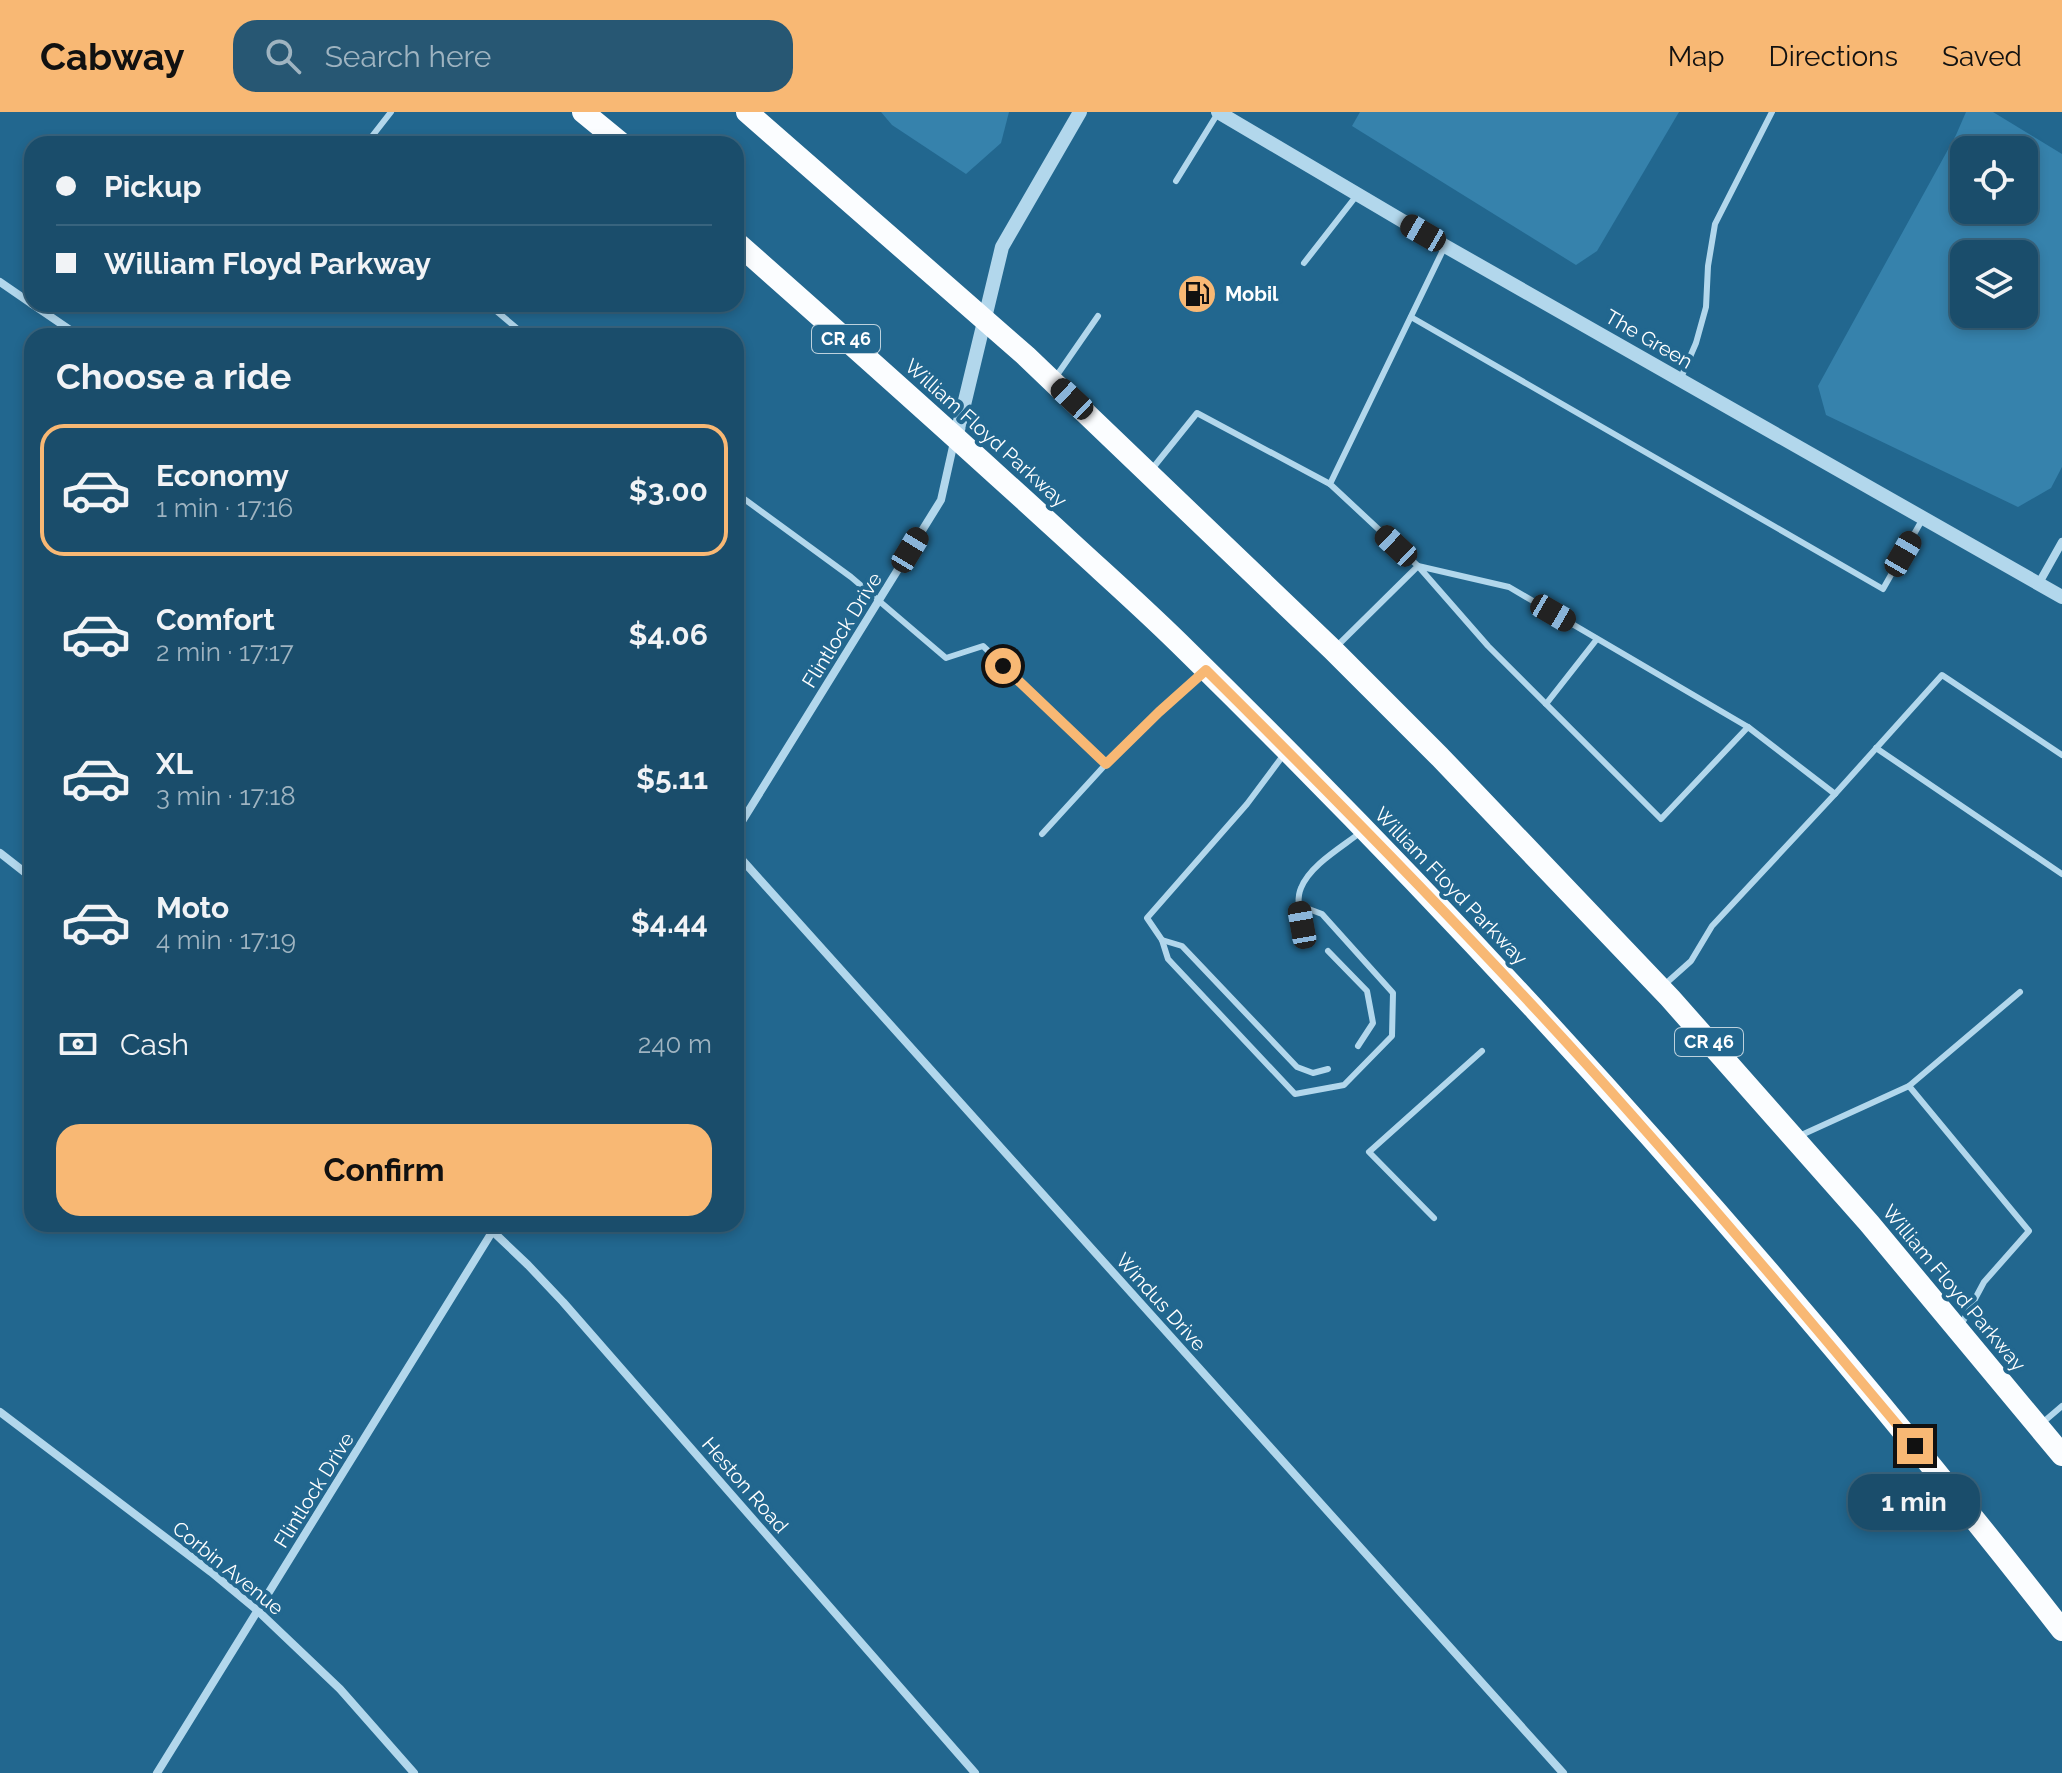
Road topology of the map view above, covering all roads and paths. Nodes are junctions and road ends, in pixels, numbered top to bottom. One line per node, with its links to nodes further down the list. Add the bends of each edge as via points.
1 (391, 112): 7 (lane)
2 (583, 112): 8 (highway)
3 (747, 112): 20 (highway, William Floyd Parkway / CR 46)
4 (1080, 112): 20 (street, via 1002,247)
5 (1218, 112): 9 (lane); 10 (street, The Green)
6 (1772, 112): 24 (lane, via 1715,224 1706,307)
7 (372, 136)
8 (612, 136)
9 (1176, 181)
10 (1357, 195): 11 (street, The Green); 13 (lane)
11 (1445, 246): 19 (lane); 24 (street, The Green)
12 (744, 249): 25 (highway, William Floyd Parkway / CR 46)
13 (1304, 263)
14 (0, 282): 15 (street)
15 (24, 298)
16 (44, 312): 21 (street)
17 (498, 312): 22 (lane)
18 (1098, 316): 23 (lane)
19 (1411, 317): 27 (lane); 29 (lane, via 1883,589)
20 (984, 318): 23 (highway, William Floyd Parkway / CR 46); 25 (street)
21 (67, 328)
22 (516, 328)
23 (1053, 380): 26 (highway, William Floyd Parkway / CR 46)
24 (1680, 380): 29 (street, The Green)
25 (956, 438): 34 (street, Flintlock Drive, via 941,500); 37 (highway, William Floyd Parkway / CR 46)
26 (1150, 472): 27 (lane, via 1197,413); 36 (highway, William Floyd Parkway / CR 46)
27 (1330, 484): 31 (lane)
28 (744, 499): 34 (lane)
29 (1923, 518): 32 (street, The Green)
30 (2062, 542): 32 (street)
31 (1418, 566): 35 (lane, via 1509,587); 36 (lane); 38 (lane)
32 (2039, 583): 33 (street, The Green)
33 (2062, 597)
34 (880, 601): 43 (lane, via 946,658 983,646); 45 (street, Flintlock Drive)
35 (1597, 639): 38 (lane); 39 (lane)
36 (1333, 650): 56 (highway, William Floyd Parkway / CR 46)
37 (1206, 670): 41 (highway, William Floyd Parkway / CR 46); 43 (lane)
38 (1546, 704): 39 (lane, via 1661,819)
39 (1748, 727): 44 (lane)
40 (1876, 748): 42 (lane, via 1942,675); 44 (lane); 51 (lane)
41 (1286, 750): 46 (highway, William Floyd Parkway / CR 46); 54 (lane, via 1247,804 1147,918)
42 (2062, 755)
43 (1106, 764): 47 (lane)
44 (1835, 794): 56 (lane, via 1712,926 1691,961)
45 (744, 818)
46 (1364, 829): 52 (lane, via 1311,871); 72 (highway, William Floyd Parkway / CR 46, via 1587,1065 1783,1288)
47 (1042, 834)
48 (0, 853): 50 (street)
49 (744, 862): 76 (street, Windus Drive)
50 (24, 872)
51 (2062, 874)
52 (1298, 905): 53 (lane); 54 (lane, via 1322,914 1393,993 1392,1036 1344,1085 1295,1094 1168,959)
53 (1302, 925)
54 (1162, 940): 60 (lane, via 1182,946 1297,1067 1313,1073)
55 (1328, 951): 58 (lane, via 1367,991 1373,1023)
56 (1661, 988): 62 (highway, William Floyd Parkway / CR 46)
57 (2020, 992): 61 (lane)
58 (1358, 1046)
59 (1482, 1051): 63 (lane, via 1369,1152)
60 (1328, 1069)
61 (1909, 1086): 62 (lane); 66 (lane, via 2029,1231 1984,1282)
62 (1794, 1138): 66 (highway, William Floyd Parkway / CR 46)
63 (1434, 1218)
64 (488, 1232): 71 (street, Flintlock Drive)
65 (498, 1232): 75 (street, Heston Road)
66 (1958, 1331): 69 (highway, William Floyd Parkway / CR 46)
67 (2062, 1406): 69 (lane)
68 (0, 1412): 71 (street, Corbin Avenue)
69 (2038, 1426): 70 (highway, William Floyd Parkway / CR 46)
70 (2062, 1455)
71 (258, 1611): 73 (street, Flintlock Drive); 74 (street, Corbin Avenue, via 340,1689)
72 (2062, 1630)
73 (157, 1773)
74 (414, 1773)
75 (975, 1773)
76 (1563, 1773)

